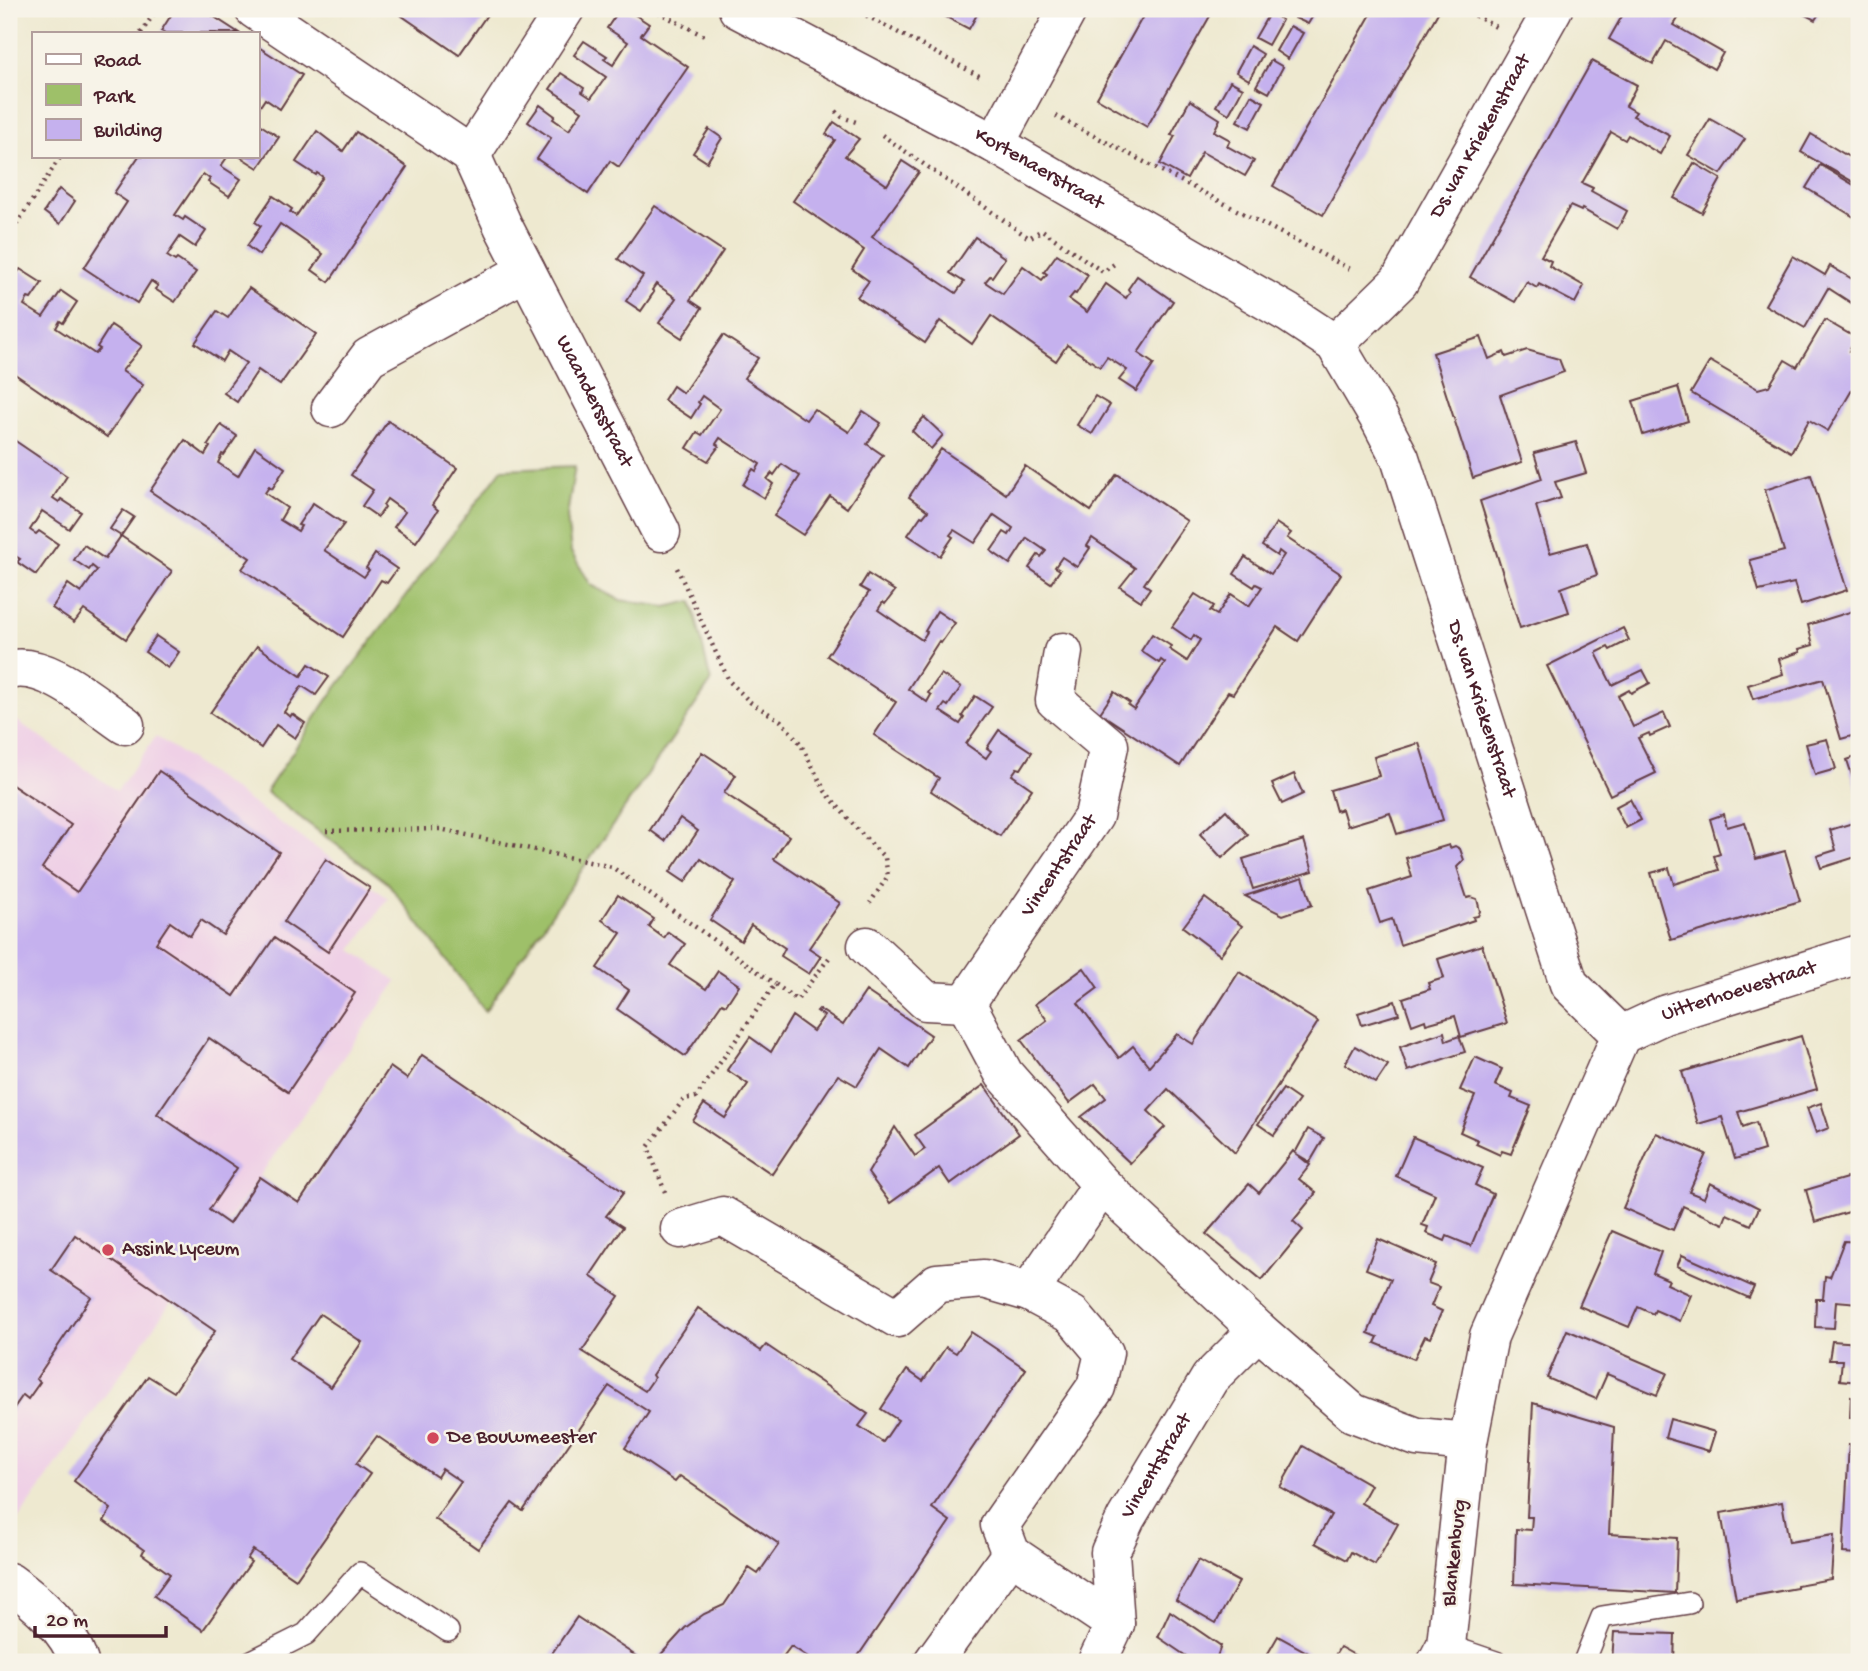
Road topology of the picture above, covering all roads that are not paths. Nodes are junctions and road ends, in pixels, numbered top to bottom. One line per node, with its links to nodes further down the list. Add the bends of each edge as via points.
1 (254, 9): 7 (street)
2 (565, 9): 7 (street)
3 (738, 9): 6 (street, Kortenaerstraat)
4 (1068, 9): 6 (street)
5 (1553, 9): 9 (street, Ds.van Kriekenstraat, via 1399,282)
6 (995, 144): 9 (street, Kortenaerstraat)
7 (471, 155): 8 (street, Waandersstraat)
8 (526, 271): 10 (street, via 369,356); 11 (street, Waandersstraat)
9 (1335, 344): 18 (street, Ds.van Kriekenstraat, via 1400,458 1569,984)
10 (331, 408)
11 (661, 532)
12 (1063, 652): 17 (street, Vincentstraat, via 1055,700 1109,746 1094,816)
13 (9, 670): 14 (street, via 22,667 48,674)
14 (125, 725)
15 (867, 946): 17 (street, via 926,1001)
16 (1859, 954): 18 (street, Uitterhoevestraat, via 1664,1014)
17 (966, 1003): 19 (street, via 1004,1074)
18 (1621, 1035): 23 (street, via 1489,1336)
19 (1102, 1185): 21 (street); 22 (street)
20 (680, 1229): 21 (street, via 723,1216 897,1318 937,1283 984,1279)
21 (1029, 1292): 24 (street, via 1072,1315 1104,1353 1096,1387 1000,1525)
22 (1258, 1330): 23 (street, via 1353,1413 1417,1437); 27 (street, Vincentstraat, via 1210,1378 1110,1552)
23 (1468, 1442): 29 (street, Blankenburg)
24 (1011, 1554): 27 (street); 32 (street)
25 (9, 1582): 30 (street, via 38,1602 74,1648)
26 (1689, 1603): 35 (lane, via 1602,1617)
27 (1115, 1623): 33 (street, Vincentstraat)
28 (448, 1631): 31 (lane, via 360,1573 306,1634)
29 (1441, 1654): 34 (lane)
30 (79, 1662)
31 (250, 1662)
32 (933, 1662)
33 (1097, 1662)
34 (1496, 1662)
35 (1584, 1662)

